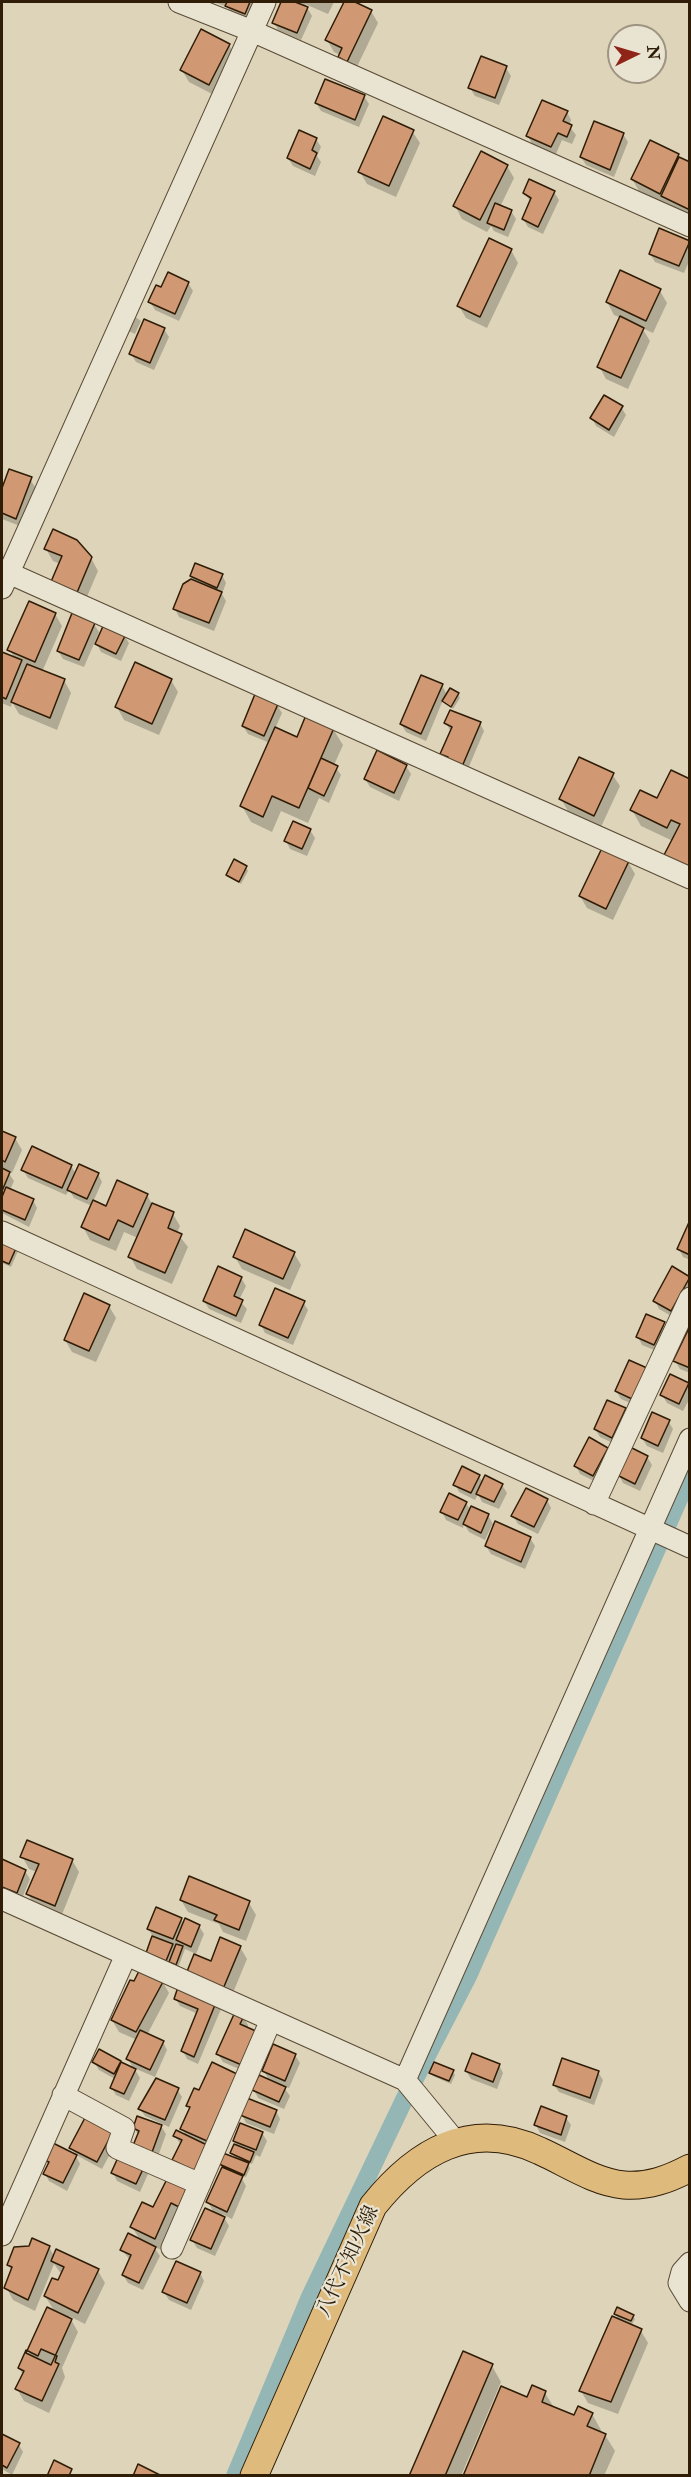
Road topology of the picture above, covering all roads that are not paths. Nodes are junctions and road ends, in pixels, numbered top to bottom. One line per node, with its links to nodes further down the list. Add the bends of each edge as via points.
1 (178, 2): 3 (street)
2 (265, 2): 3 (street)
3 (252, 31): 4 (street); 5 (street)
4 (690, 226)
5 (4, 577): 6 (street)
6 (690, 878)
7 (2, 1232): 10 (street)
8 (690, 1298): 10 (street)
9 (690, 1439): 11 (street)
10 (594, 1504): 11 (street)
11 (648, 1529): 12 (street); 16 (street)
12 (690, 1547)
13 (2, 1899): 14 (street)
14 (126, 1955): 15 (street); 17 (street)
15 (271, 2020): 16 (street); 20 (street)
16 (406, 2081): 18 (street)
17 (63, 2095): 20 (street, via 124,2128 117,2148); 21 (street)
18 (456, 2142): 19 (main road, 八代不知火線, via 494,2138 515,2141 599,2179 625,2185 653,2183); 25 (main road, 八代不知火線, via 419,2158 394,2179 373,2206)
19 (690, 2168)
20 (200, 2184): 22 (street)
21 (2, 2235)
22 (172, 2248)
23 (690, 2263): 24 (street, via 679,2283)
24 (690, 2301)
25 (254, 2475)

